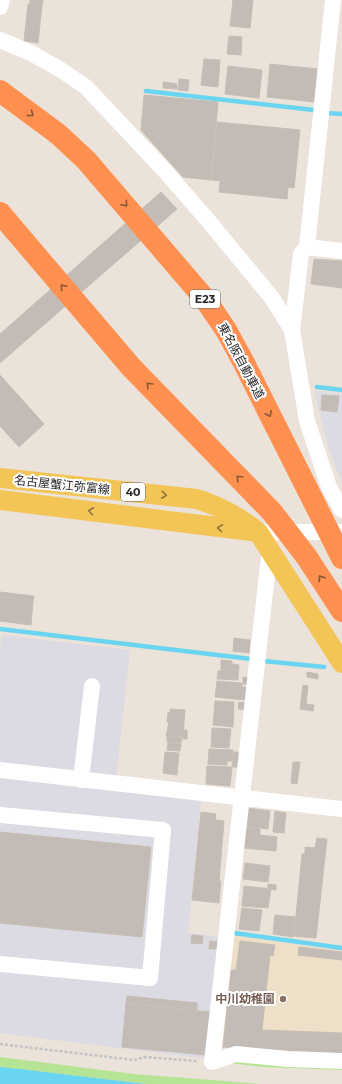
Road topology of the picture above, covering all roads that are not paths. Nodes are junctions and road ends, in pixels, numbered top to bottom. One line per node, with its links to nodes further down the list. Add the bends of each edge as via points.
1 (2, 0): 3 (street)
2 (333, 0): 7 (street)
3 (0, 7)
4 (0, 40): 9 (street, via 31,53 86,87 206,218 272,298)
5 (0, 91): 16 (highway, 東名阪自動車道 / E23, one-way to 16, via 58,134 86,160 204,299 226,330 244,363)
6 (0, 213): 17 (highway, one-way to 6, via 306,556 272,512 131,366)
7 (307, 247): 8 (street); 9 (street, via 301,254)
8 (342, 251)
9 (292, 330): 12 (street, via 307,421 329,487)
10 (0, 478): 13 (main road, 名古屋蟹江弥富線 / 40, one-way to 13, via 197,499 215,504 239,517)
11 (0, 500): 13 (main road, 名古屋蟹江弥富線 / 40, one-way to 11)
12 (342, 510)
13 (258, 532): 14 (street); 15 (main road, 名古屋蟹江弥富線 / 40)
14 (342, 532)
15 (270, 548): 18 (main road, 名古屋蟹江弥富線 / 40); 22 (street)
16 (342, 558)
17 (342, 611)
18 (342, 663)
19 (92, 686): 21 (street)
20 (0, 770): 21 (street)
21 (81, 780): 22 (street)
22 (242, 798): 23 (street); 26 (street, via 212,1062 236,1054)
23 (342, 809)
24 (0, 815): 25 (street, via 163,830 150,978)
25 (0, 964)
26 (342, 1061)

